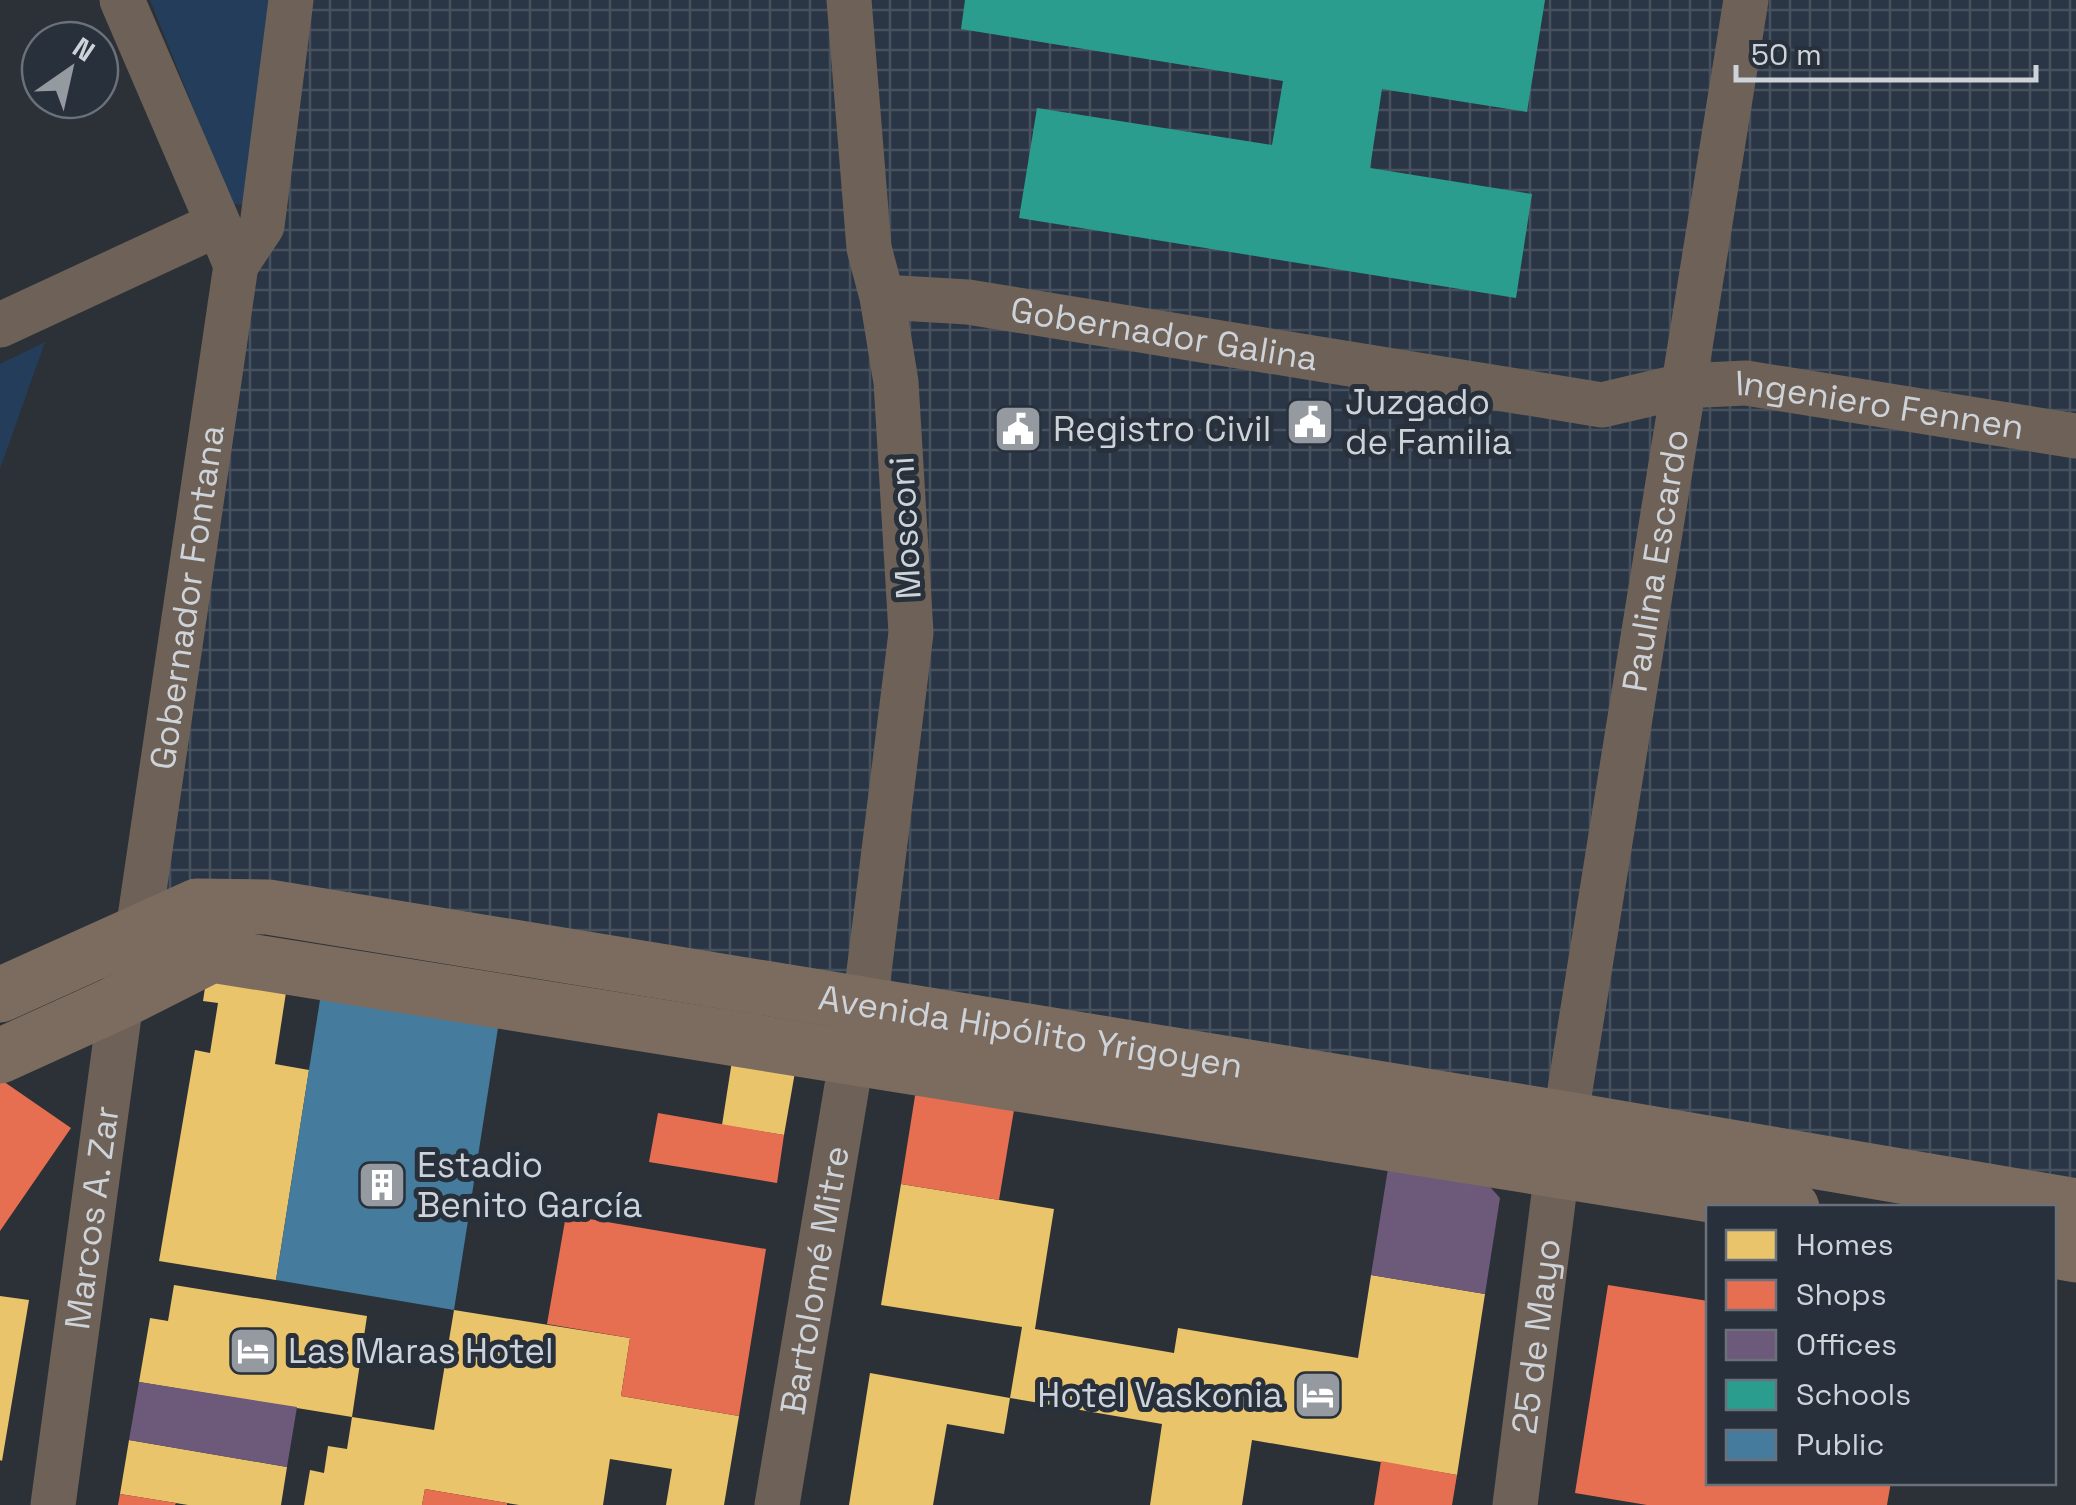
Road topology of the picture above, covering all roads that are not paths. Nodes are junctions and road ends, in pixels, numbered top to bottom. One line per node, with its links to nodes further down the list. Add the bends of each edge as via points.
1 (122, 0): 5 (street)
2 (291, 0): 6 (street, Gobernador Fontana, via 262,226)
3 (849, 0): 7 (street, Mosconi, via 869,248)
4 (1746, 0): 9 (street, Paulina Escardo)
5 (218, 224): 6 (street); 8 (street)
6 (236, 266): 11 (street, Gobernador Fontana)
7 (882, 297): 9 (street, Gobernador Galina, via 968,302 1602,405); 14 (street, Mosconi, via 896,382 911,633)
8 (0, 325)
9 (1683, 386): 10 (street, Ingeniero Fennen, via 1746,383); 17 (street, Paulina Escardo)
10 (2076, 436)
11 (138, 931): 12 (main road, Avenida Hipólito Yrigoyen); 13 (street, Marcos A. Zar); 14 (main road, Avenida Hipólito Yrigoyen, via 197,906 268,907)
12 (0, 995)
13 (121, 1001): 15 (main road, Avenida Hipólito Yrigoyen); 16 (main road, Avenida Hipólito Yrigoyen, via 212,955); 20 (street, Marcos A. Zar)
14 (864, 1004): 16 (street, Mosconi); 17 (main road, Avenida Hipólito Yrigoyen)
15 (0, 1056)
16 (852, 1056): 17 (main road, Avenida Hipólito Yrigoyen); 21 (street, Bartolomé Mitre)
17 (1561, 1144): 18 (main road, Avenida Hipólito Yrigoyen); 19 (main road, Avenida Hipólito Yrigoyen); 22 (street, 25 de Mayo)
18 (1781, 1205)
19 (2076, 1206)
20 (53, 1505)
21 (777, 1505)
22 (1515, 1505)

